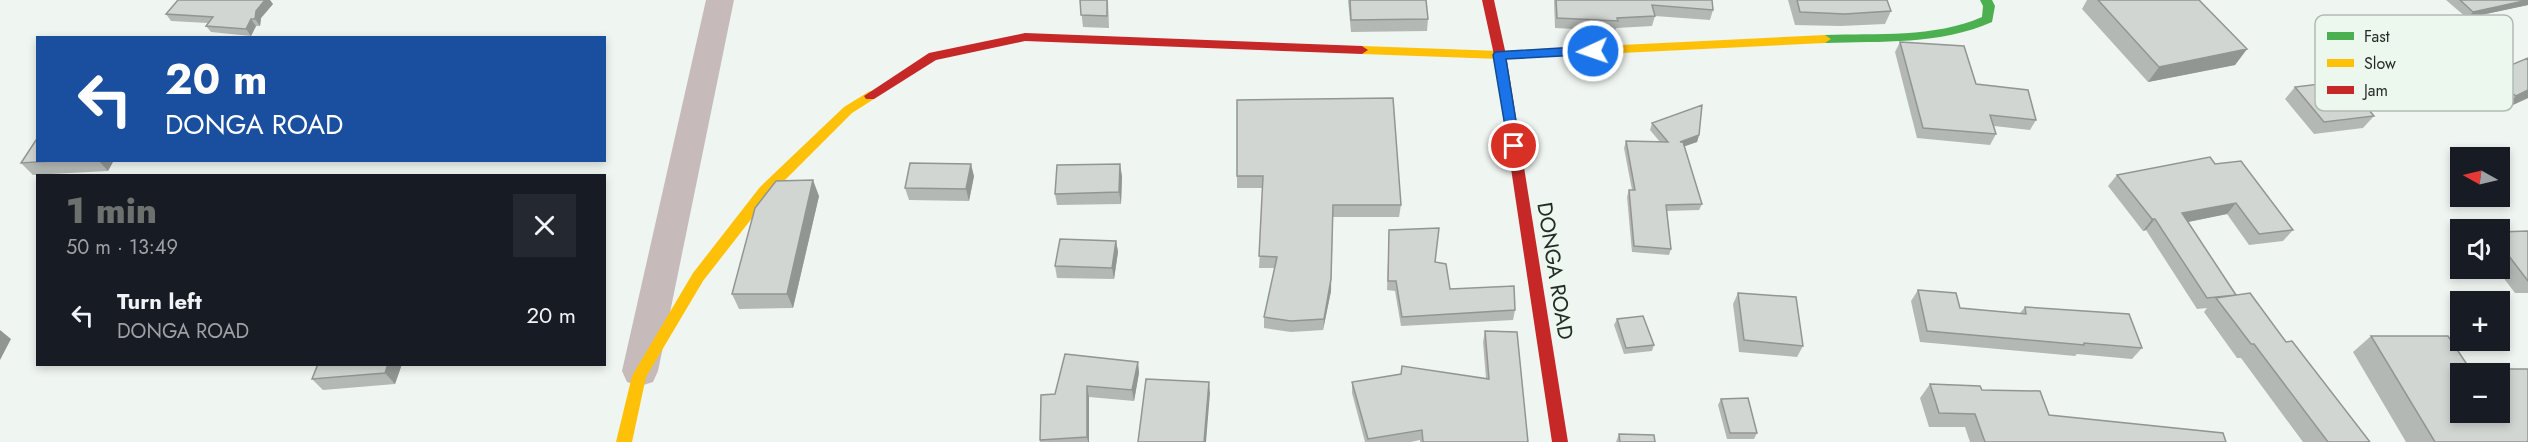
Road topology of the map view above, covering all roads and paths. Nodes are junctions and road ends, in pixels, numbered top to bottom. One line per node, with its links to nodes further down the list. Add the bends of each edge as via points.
1 (720, 0): 5 (street)
2 (1488, 0): 4 (street, DONGA ROAD)
3 (1986, 0): 4 (street, via 1988,20 1974,27 1922,34)
4 (1500, 55): 5 (street, via 1025,37 933,56 848,110 765,191 698,277); 7 (street, DONGA ROAD)
5 (639, 376): 6 (street)
6 (624, 442)
7 (1560, 442)

